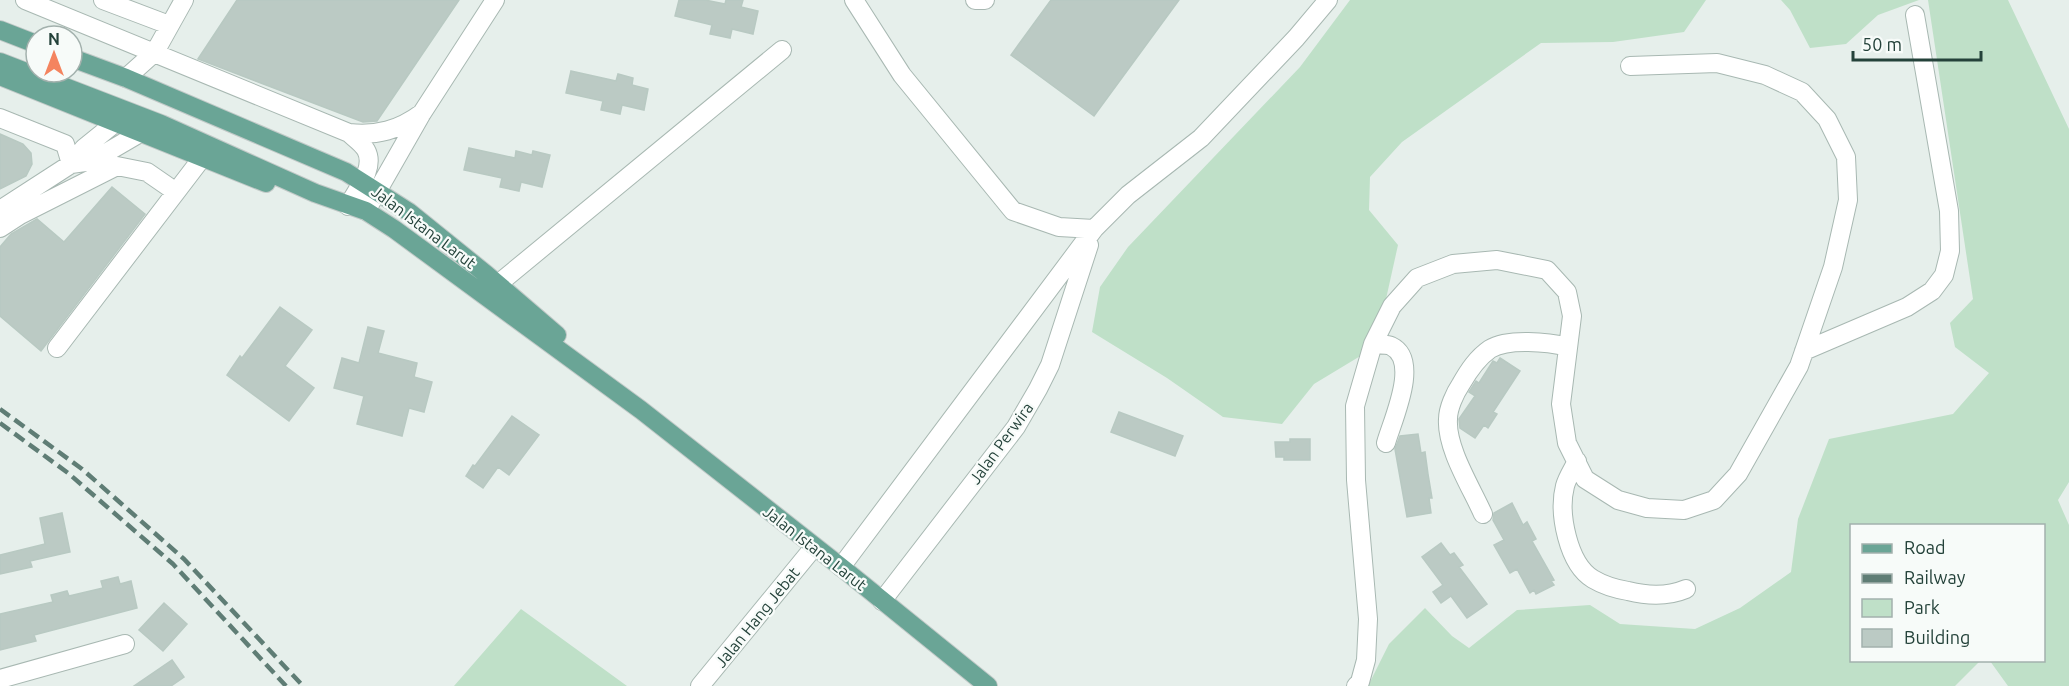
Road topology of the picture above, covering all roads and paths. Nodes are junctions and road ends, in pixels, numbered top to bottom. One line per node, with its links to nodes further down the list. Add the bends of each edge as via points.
1 (25, 0): 14 (street)
2 (103, 0): 10 (street)
3 (184, 0): 10 (street)
4 (495, 0): 20 (street)
5 (854, 0): 35 (street, via 902,75 1013,211 1059,227)
6 (975, 0): 7 (street)
7 (985, 0)
8 (1328, 0): 35 (street, Jalan Perwira, via 1201,138 1128,195)
9 (1915, 15): 40 (street, via 1949,211 1950,251 1944,275 1932,291 1907,306)
10 (169, 24): 14 (street)
11 (0, 30): 12 (main road)
12 (24, 39)
13 (782, 50): 36 (street)
14 (155, 52): 19 (street); 24 (street)
15 (0, 62): 30 (main road, Jalan Istana Larut, via 161,124)
16 (84, 62): 19 (main road, Jalan Istana Larut)
17 (1630, 66): 40 (street, via 1717,63 1765,75 1802,92 1827,119 1846,157 1848,200 1833,267)
18 (0, 76): 22 (main road, Jalan Istana Larut)
19 (126, 78): 27 (main road, Jalan Istana Larut)
20 (422, 113): 24 (street, via 381,133); 29 (street)
21 (0, 118): 26 (street, via 65,144)
22 (115, 123): 23 (main road, Jalan Istana Larut); 26 (street)
23 (140, 133): 25 (main road, Jalan Istana Larut); 26 (street, via 92,161)
24 (349, 133): 27 (street, via 366,150 369,163)
25 (202, 158): 28 (street); 30 (main road, Jalan Istana Larut, via 276,187)
26 (71, 164): 32 (street)
27 (361, 181): 29 (main road, Jalan Istana Larut); 31 (street)
28 (176, 192): 34 (street, via 147,172 117,166); 39 (street)
29 (378, 192): 33 (street); 36 (main road, Jalan Istana Larut)
30 (315, 193): 31 (main road, Jalan Istana Larut)
31 (348, 206): 33 (main road, Jalan Istana Larut)
32 (0, 210)
33 (366, 211): 41 (main road, Jalan Istana Larut)
34 (0, 228)
35 (1094, 230): 46 (street, Jalan Perwira); 48 (street, Jalan Perwira, via 1050,365 1038,389 1016,427)
36 (498, 284): 41 (main road, Jalan Istana Larut)
37 (1372, 344): 38 (street, via 1392,306 1417,278 1453,264 1497,261 1548,270 1567,292 1572,316); 42 (street, via 1391,346 1401,355 1404,370 1404,386); 53 (street, via 1355,406 1356,480 1368,619 1366,660)
38 (1568, 347): 43 (street, via 1561,404 1567,443); 44 (street, via 1521,342 1492,348 1471,366 1456,392 1448,418 1452,447)
39 (57, 348)
40 (1804, 351): 43 (street, via 1738,474 1714,500 1684,510 1647,508 1618,500 1585,479)
41 (641, 410): 45 (main road, Jalan Istana Larut)
42 (1386, 443)
43 (1577, 461): 47 (street, via 1565,485 1566,534 1573,555 1591,578 1647,596)
44 (1483, 514)
45 (814, 547): 46 (main road, Jalan Istana Larut); 51 (street, Jalan Hang Jebat)
46 (841, 567): 48 (main road, Jalan Istana Larut)
47 (1686, 589)
48 (882, 601): 52 (main road, Jalan Istana Larut)
49 (125, 644): 50 (street)
50 (0, 679)
51 (700, 686)
52 (988, 686)
53 (1356, 686)

